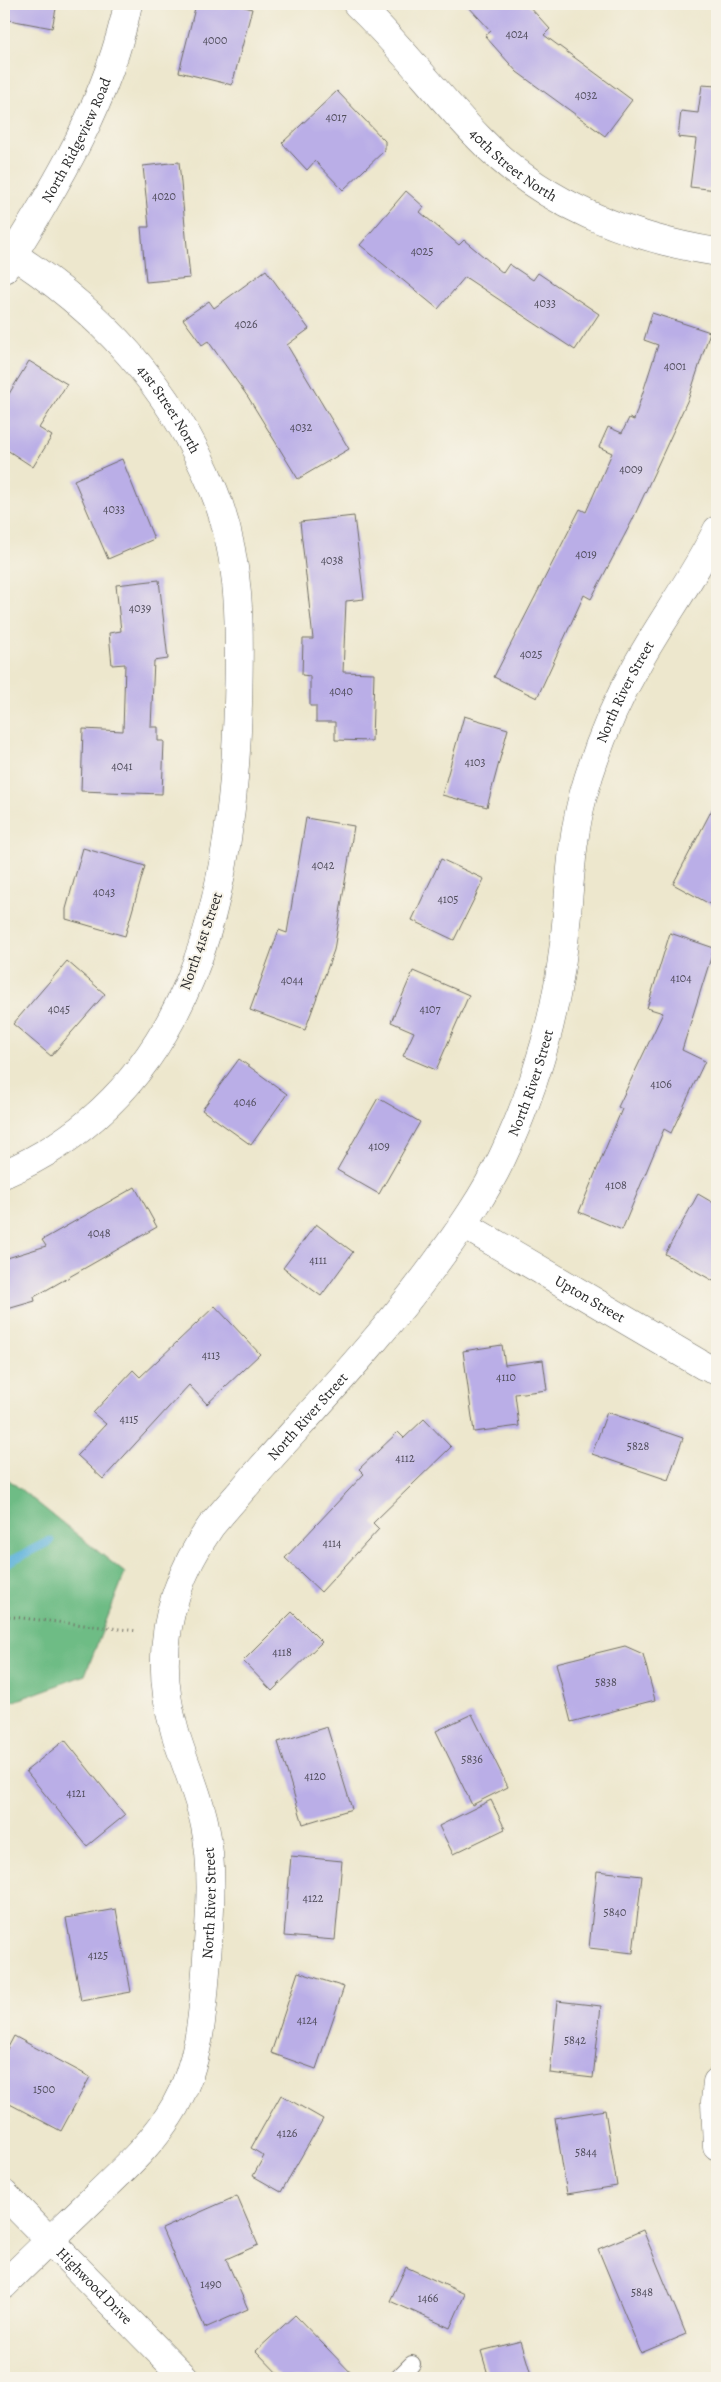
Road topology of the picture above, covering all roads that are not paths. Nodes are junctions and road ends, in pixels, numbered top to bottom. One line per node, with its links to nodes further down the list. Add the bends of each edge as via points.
1 (128, 4): 4 (street, North Ridgeview Road, via 120,40 94,110 57,184)
2 (357, 4): 3 (street, 40th Street North, via 480,140 531,182 621,229 652,240)
3 (717, 252)
4 (7, 258): 6 (street, 41st Street North, via 56,284 104,326 135,359 173,412 204,470 224,519 237,576)
5 (717, 530): 8 (street, North River Street, via 694,574 638,662 602,739 582,800 576,831 561,963 542,1052 503,1158)
6 (239, 628): 7 (street, North 41st Street, via 235,779 224,869 214,912 184,993 153,1051 117,1097 58,1145)
7 (4, 1174)
8 (464, 1225): 9 (street, Upton Street); 13 (street, North River Street, via 400,1311 212,1526 187,1564 178,1585 166,1634 164,1681 168,1706 204,1823 210,1858 209,1930 198,2049 181,2094 152,2139)
9 (717, 1371)
10 (717, 2082): 11 (street)
11 (717, 2146)
12 (4, 2194): 13 (street, Highwood Drive)
13 (50, 2240): 14 (street, North River Street); 16 (street, Highwood Drive)
14 (4, 2285)
15 (412, 2364): 17 (lane)
16 (185, 2378)
17 (398, 2378)

